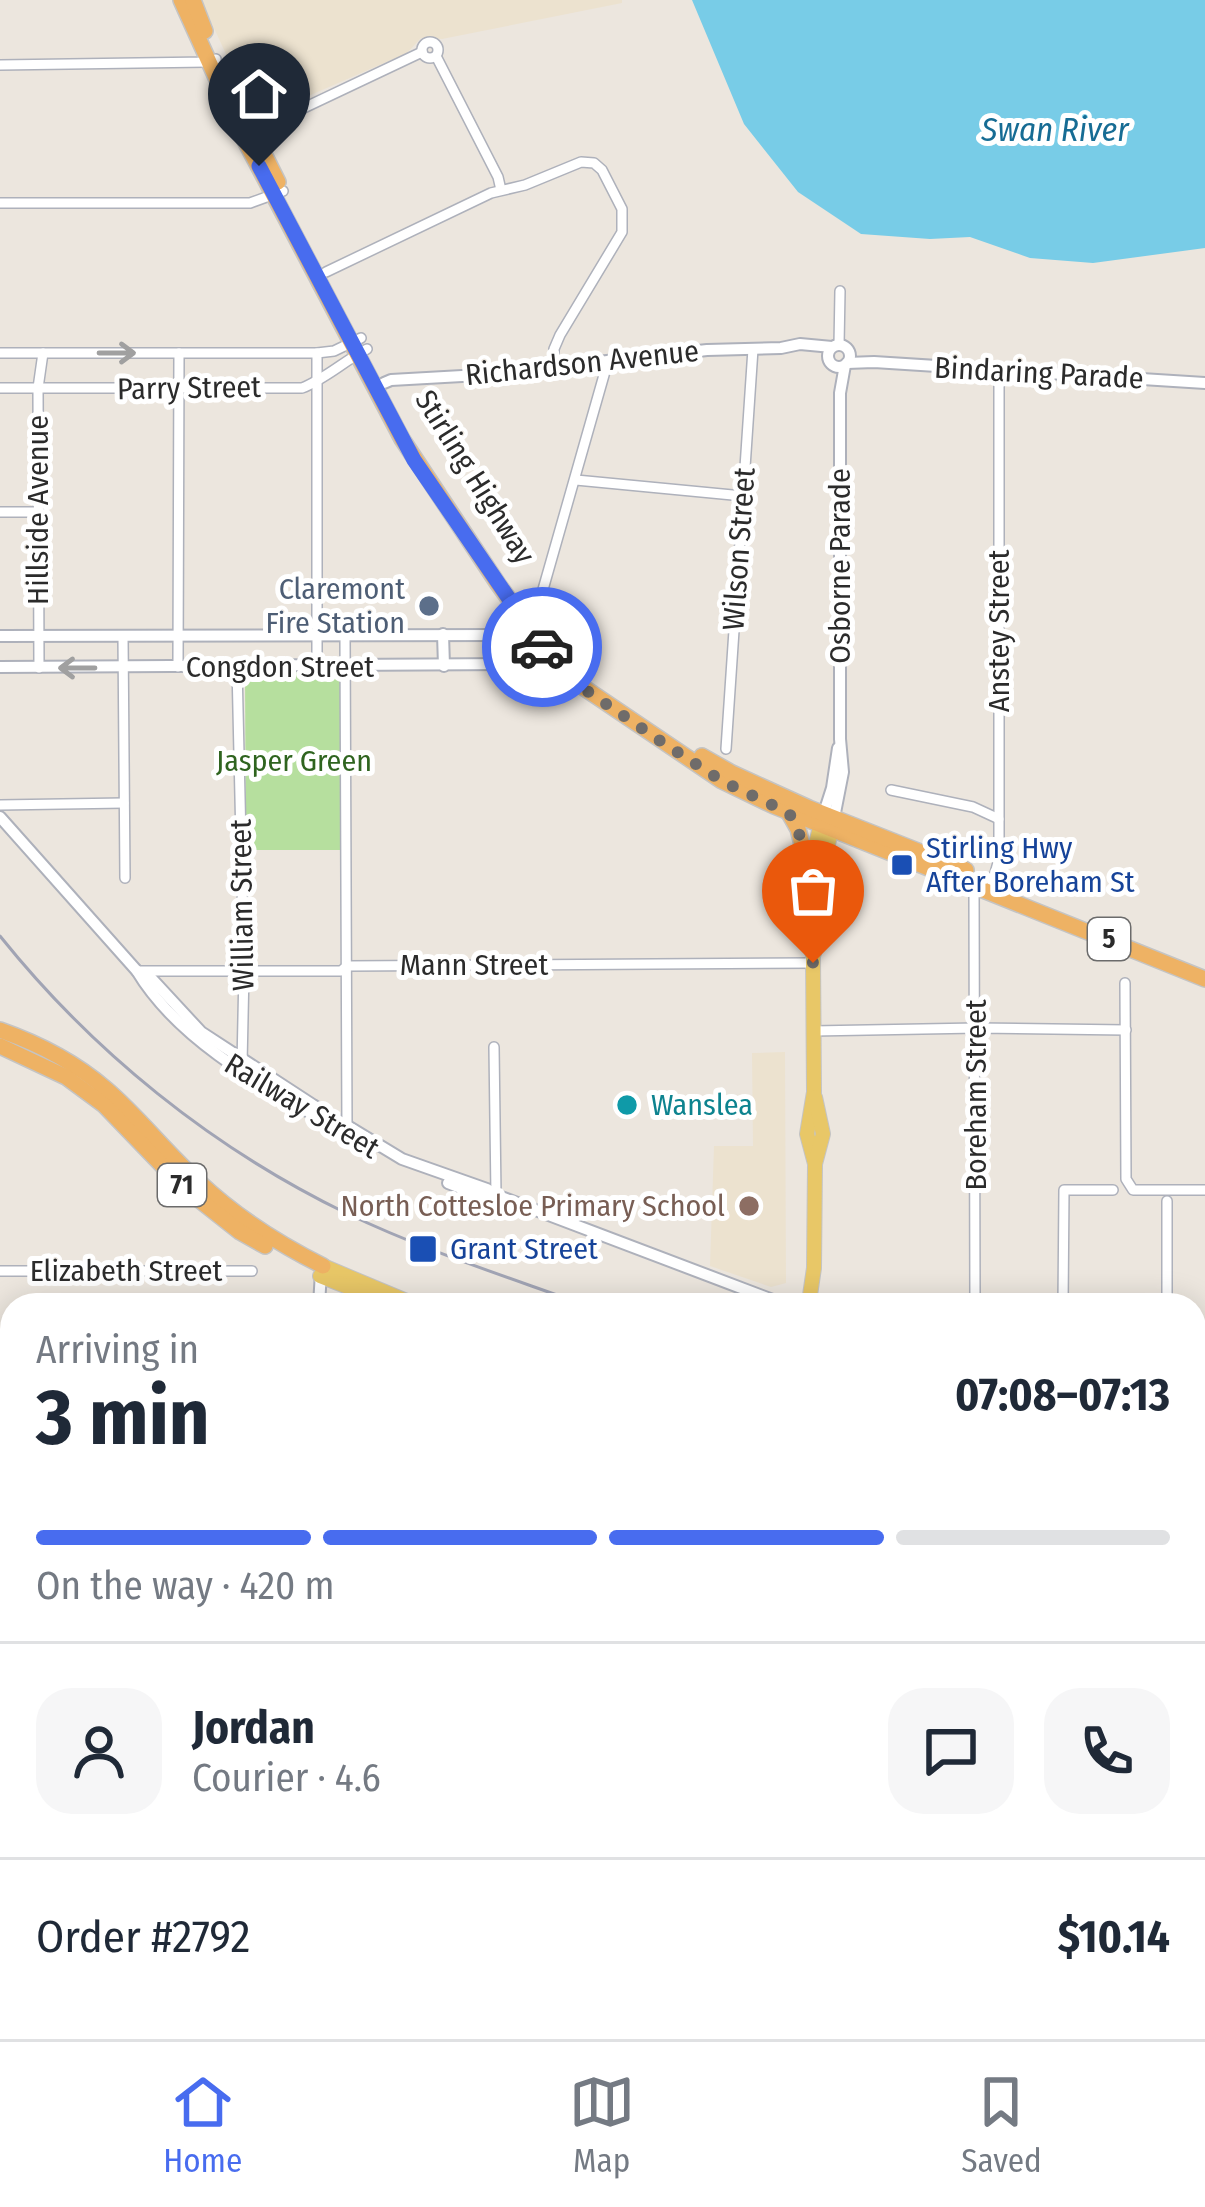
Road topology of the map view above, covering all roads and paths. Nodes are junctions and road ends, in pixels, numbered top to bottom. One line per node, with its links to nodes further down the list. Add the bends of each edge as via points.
1 (181, 0): 3 (highway, Stirling Highway / 5)
2 (193, 0): 3 (highway, Stirling Highway / 5)
3 (212, 60): 4 (street); 5 (highway, Stirling Highway / 5); 7 (highway, Stirling Highway / 5)
4 (0, 65)
5 (253, 131): 6 (street, via 431,41); 7 (highway, Stirling Highway / 5)
6 (502, 190): 9 (street); 19 (street, via 589,161 622,209 620,237 560,334)
7 (279, 194): 8 (street, via 250,203); 9 (highway, Stirling Highway / 5); 11 (highway, Stirling Highway / 5)
8 (0, 203)
9 (326, 272): 11 (highway, Stirling Highway / 5)
10 (840, 291): 17 (street, Osborne Parade)
11 (359, 346): 16 (street, Parry Street); 21 (street, Parry Street); 22 (highway, Stirling Highway / 5); 32 (highway, Stirling Highway / 5, via 414,460)
12 (753, 349): 17 (street, Richardson Avenue); 18 (street, Richardson Avenue); 28 (street, Wilson Street)
13 (0, 353): 14 (street, Parry Street)
14 (43, 353): 15 (street, Parry Street, one-way to 15); 25 (street, Hillside Avenue)
15 (179, 353): 16 (street, Parry Street); 26 (street)
16 (317, 353): 21 (street)
17 (839, 356): 20 (street, Bindaring Parade); 58 (street, Osborne Parade, via 843,772)
18 (608, 361): 19 (street, Richardson Avenue); 27 (street)
19 (554, 367): 22 (street, Richardson Avenue)
20 (999, 370): 23 (street, Bindaring Parade); 51 (street, Anstey Street)
21 (317, 382): 26 (street, Parry Street); 34 (street)
22 (385, 382): 32 (highway, Stirling Highway / 5)
23 (1205, 383)
24 (0, 388): 25 (street, Parry Street)
25 (38, 388): 26 (street, Parry Street); 30 (street, Hillside Avenue)
26 (179, 388): 39 (street)
27 (576, 480): 28 (street); 31 (street)
28 (743, 496): 49 (street, Wilson Street)
29 (0, 512): 30 (street)
30 (38, 512): 37 (street, Hillside Avenue)
31 (540, 601)
32 (534, 627): 33 (street, Congdon Street); 40 (highway, Stirling Highway / 5)
33 (443, 634): 35 (street, Congdon Street); 42 (street)
34 (317, 635): 35 (street, Congdon Street); 39 (street, Congdon Street); 44 (street)
35 (345, 635): 41 (street)
36 (0, 636): 37 (street, Congdon Street)
37 (39, 636): 38 (street, Congdon Street); 46 (street, Hillside Avenue)
38 (123, 636): 39 (street, Congdon Street); 47 (street)
39 (178, 636): 48 (street)
40 (552, 652): 42 (street, Congdon Street, via 530,664); 55 (highway, Stirling Highway / 5, via 571,680 722,781); 58 (highway, Stirling Highway / 5, via 716,765)
41 (345, 666): 42 (street, Congdon Street); 44 (street, Congdon Street); 63 (street)
42 (444, 666)
43 (238, 667): 44 (street, Congdon Street); 48 (street, Congdon Street); 65 (street, William Street)
44 (317, 667)
45 (0, 668): 46 (street, Congdon Street)
46 (39, 668): 47 (street, Congdon Street, one-way to 46)
47 (125, 668): 48 (street, Congdon Street); 52 (street)
48 (178, 668)
49 (726, 749)
50 (891, 790): 54 (street)
51 (999, 795): 54 (street); 57 (street, Anstey Street)
52 (124, 803): 53 (street); 60 (street)
53 (0, 805)
54 (973, 808): 57 (street)
55 (789, 813): 58 (highway, Stirling Highway / 5); 59 (highway)
56 (0, 817): 64 (street, Railway Street)
57 (999, 819): 61 (street, Anstey Street, via 999,859)
58 (827, 822): 59 (main road); 61 (highway, Stirling Highway / 5); 62 (main road)
59 (808, 871): 62 (main road)
60 (124, 878)
61 (983, 888): 66 (highway, Stirling Highway / 5); 68 (street, Boreham Street)
62 (813, 960): 63 (street, Mann Street); 70 (main road)
63 (346, 966): 65 (street, Mann Street); 74 (street)
64 (137, 971): 65 (street, Mann Street); 73 (street, Railway Street, via 196,1039)
65 (244, 971): 73 (street, William Street)
66 (1204, 971)
67 (1125, 983): 69 (street)
68 (977, 1028): 69 (street); 70 (street); 89 (street, Boreham Street)
69 (1126, 1030): 76 (street, via 1126,1179 1133,1190)
70 (813, 1031): 88 (main road)
71 (1, 1033): 81 (highway, 71, via 104,1105 183,1187 240,1232); 81 (highway, 71, via 29,1041 106,1089 198,1182)
72 (494, 1048): 77 (street)
73 (242, 1066): 74 (street, Railway Street)
74 (347, 1130): 77 (street, Railway Street, via 403,1167)
75 (1113, 1190): 90 (street, via 1064,1190)
76 (1205, 1190)
77 (496, 1195): 87 (street, Railway Street)
78 (1167, 1201): 91 (street)
79 (0, 1271): 80 (street, Elizabeth Street)
80 (252, 1271)
81 (322, 1271): 82 (main road, 71); 83 (street)
82 (348, 1282): 84 (street); 85 (main road, 71); 86 (main road, 71)
83 (320, 1293)
84 (348, 1293)
85 (371, 1293)
86 (381, 1293)
87 (756, 1293)
88 (813, 1293)
89 (975, 1293)
90 (1064, 1293)
91 (1167, 1293)

